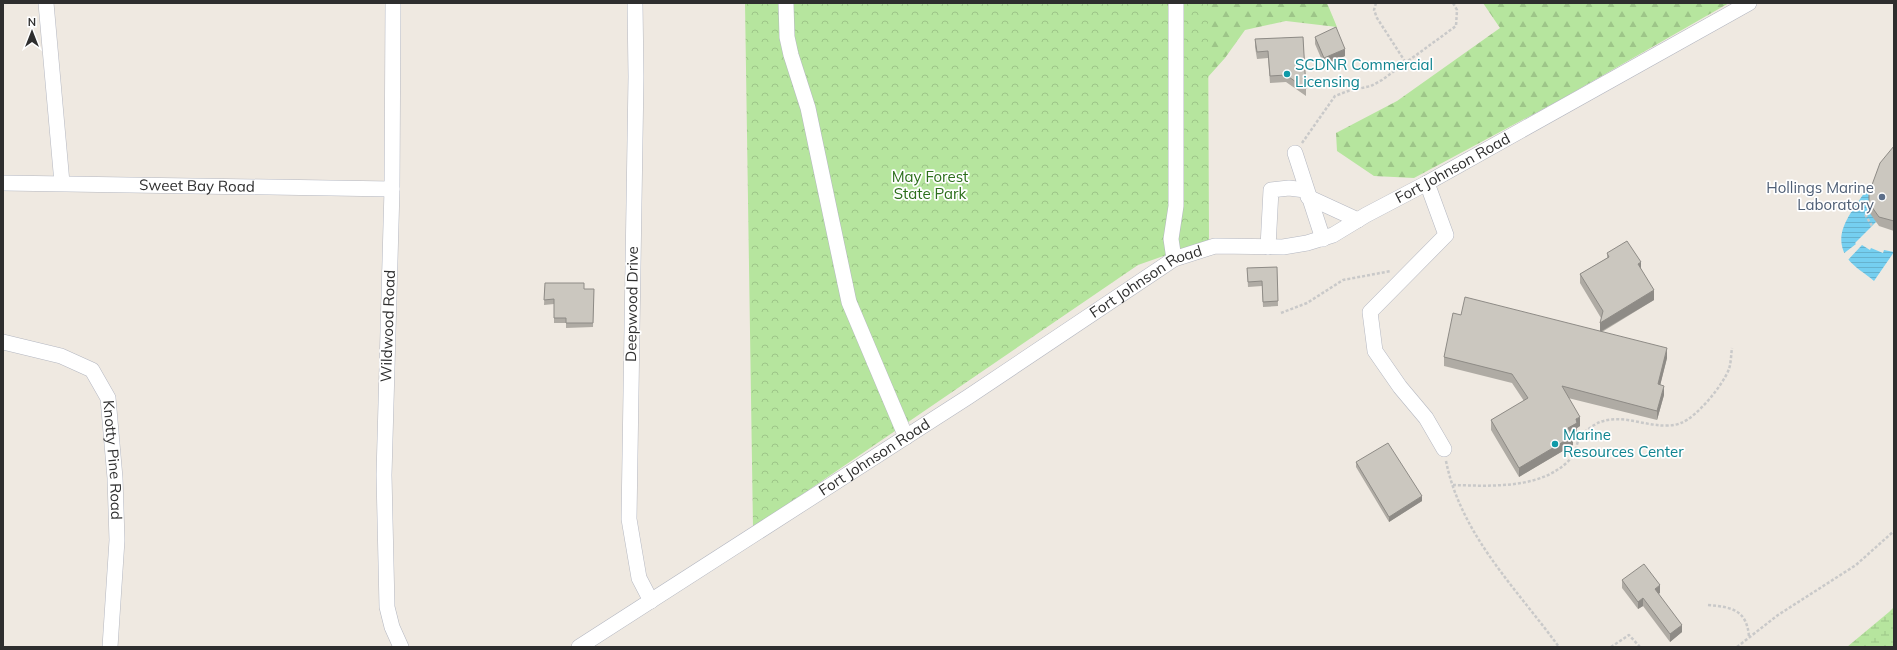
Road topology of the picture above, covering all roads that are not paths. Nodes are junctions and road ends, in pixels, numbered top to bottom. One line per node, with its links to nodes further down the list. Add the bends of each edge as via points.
1 (46, 3): 9 (street)
2 (393, 3): 11 (street, Wildwood Road)
3 (636, 3): 20 (street, Deepwood Drive, via 629,518 639,578)
4 (786, 3): 18 (street, via 787,37 808,108 850,302)
5 (1176, 3): 16 (street, via 1176,206 1171,239)
6 (1749, 3): 10 (street, Fort Johnson Road)
7 (1295, 153): 12 (street)
8 (3, 183): 9 (street, Sweet Bay Road)
9 (62, 183): 11 (street, Sweet Bay Road)
10 (1427, 183): 13 (street, Fort Johnson Road); 19 (street, via 1446,235 1370,312 1375,351 1426,418)
11 (392, 189): 22 (street, Wildwood Road, via 384,475 387,607)
12 (1307, 194): 13 (street); 14 (street); 15 (street, via 1289,188 1271,190)
13 (1358, 220): 14 (street, Fort Johnson Road, via 1334,235)
14 (1323, 238): 15 (street, Fort Johnson Road, via 1307,243)
15 (1268, 247): 16 (street, Fort Johnson Road, via 1215,246)
16 (1174, 259): 18 (street, Fort Johnson Road)
17 (3, 342): 21 (street, Knotty Pine Road, via 61,356 92,370 108,398 117,540)
18 (906, 437): 20 (street, Fort Johnson Road)
19 (1444, 449)
20 (651, 601): 23 (street, Fort Johnson Road)
21 (110, 647)
22 (401, 647)
23 (579, 647)

